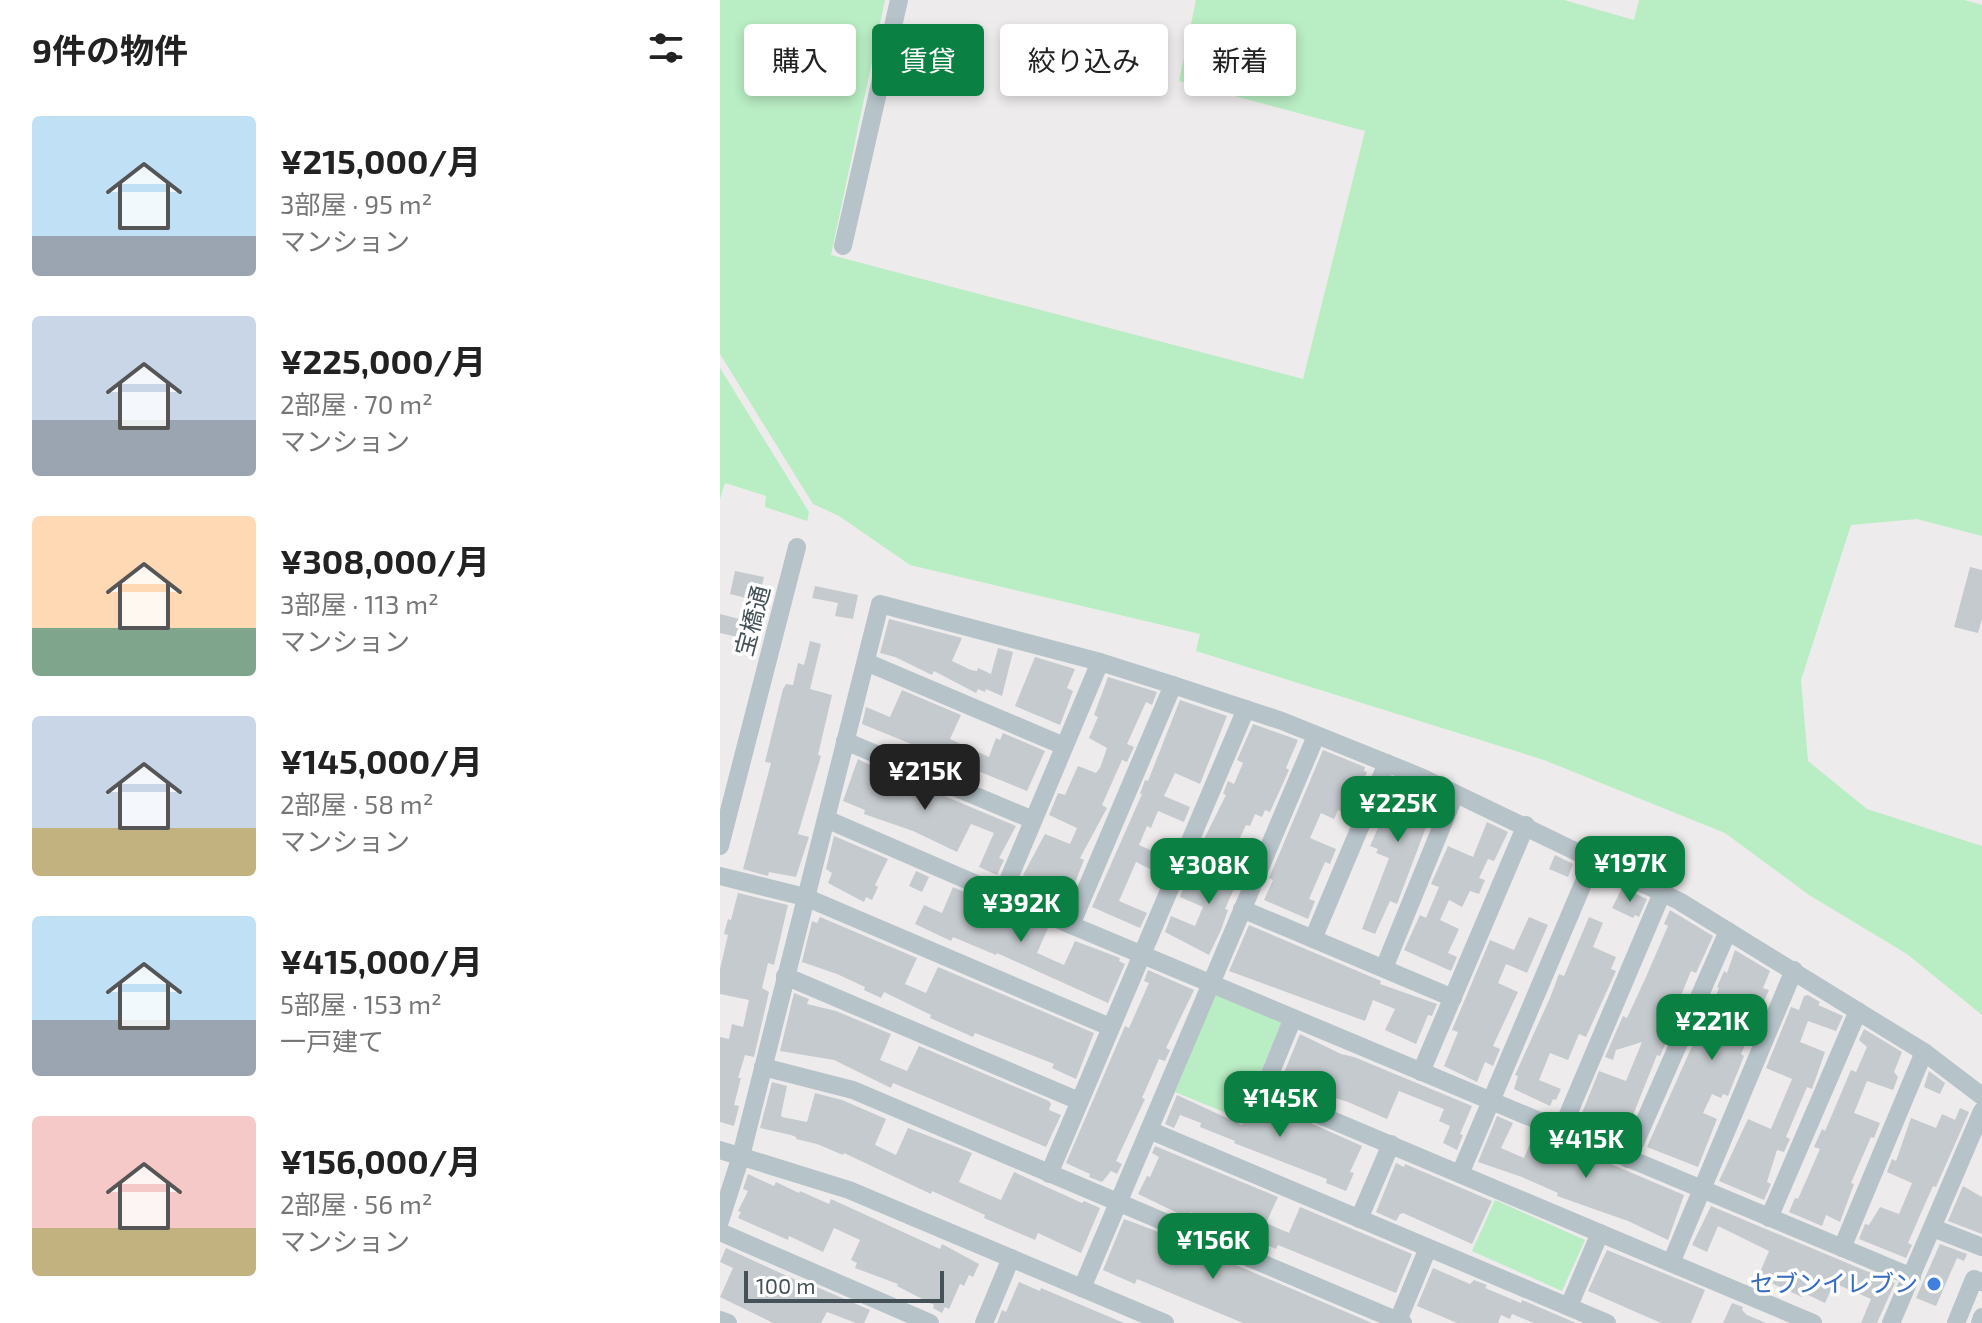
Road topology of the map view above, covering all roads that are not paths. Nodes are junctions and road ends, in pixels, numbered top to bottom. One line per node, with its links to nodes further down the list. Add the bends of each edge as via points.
1 (899, 0): 2 (street)
2 (843, 246)
3 (797, 547): 13 (street, 宝橋通)
4 (866, 662): 5 (street, via 880,604); 9 (street); 10 (street)
5 (1100, 662): 6 (street); 10 (street)
6 (1173, 685): 7 (street); 24 (street)
7 (1246, 709): 8 (street); 27 (street)
8 (1316, 736): 11 (street); 23 (street)
9 (845, 741): 14 (street); 15 (street)
10 (1064, 746): 15 (street)
11 (1387, 763): 12 (street); 26 (street)
12 (1455, 794): 16 (street); 28 (street)
13 (724, 809): 17 (street, 宝橋通)
14 (826, 819): 21 (street); 22 (street)
15 (1033, 820): 21 (street)
16 (1526, 825): 18 (street); 32 (street)
17 (720, 846)
18 (1594, 858): 20 (street); 41 (street)
19 (720, 876): 22 (street)
20 (1662, 893): 25 (street); 44 (street)
21 (1002, 895): 24 (street)
22 (805, 897): 30 (street); 35 (street)
23 (1242, 909): 26 (street); 31 (street)
24 (1071, 925): 27 (street)
25 (1728, 931): 29 (street); 48 (street)
26 (1313, 939): 28 (street)
27 (1141, 953): 31 (street); 35 (street)
28 (1384, 968): 32 (street)
29 (1794, 970): 33 (street); 51 (street)
30 (785, 976): 37 (street); 40 (street)
31 (1211, 983): 34 (street); 43 (street)
32 (1453, 998): 38 (street)
33 (1858, 1011): 36 (street); 53 (street)
34 (1293, 1018): 38 (street); 45 (street, via 1263,1091)
35 (1110, 1027): 40 (street)
36 (1924, 1052): 39 (street); 61 (street)
37 (763, 1067): 47 (street); 49 (street, via 853,1090)
38 (1421, 1072): 41 (street)
39 (1982, 1096)
40 (1079, 1101): 49 (street)
41 (1491, 1101): 44 (street); 50 (street)
42 (1982, 1111): 56 (street)
43 (1149, 1130): 52 (street); 54 (street)
44 (1561, 1131): 48 (street)
45 (1391, 1144): 50 (street); 54 (street)
46 (720, 1150): 47 (street)
47 (741, 1156): 55 (street); 62 (street, via 849,1190)
48 (1628, 1159): 51 (street)
49 (1049, 1174): 52 (street)
50 (1460, 1174): 58 (street)
51 (1700, 1189): 53 (street); 63 (street)
52 (1117, 1203): 66 (street); 71 (street)
53 (1769, 1218): 61 (street)
54 (1359, 1219): 60 (street)
55 (720, 1221)
56 (1933, 1228): 59 (street); 64 (street)
57 (720, 1232): 73 (street)
58 (1600, 1233): 63 (street); 67 (street)
59 (1982, 1247)
60 (1428, 1248): 67 (street); 71 (street)
61 (1842, 1248): 64 (street)
62 (1011, 1258): 66 (street); 74 (street)
63 (1671, 1263): 77 (street)
64 (1912, 1277): 70 (street)
65 (1982, 1282): 78 (street, via 1974,1279)
66 (1082, 1288): 75 (street)
67 (1569, 1306): 76 (street)
68 (1982, 1317): 79 (street)
69 (720, 1320): 72 (street)
70 (1898, 1321)
71 (1400, 1322)
72 (728, 1323)
73 (930, 1323)
74 (984, 1323)
75 (1165, 1323)
76 (1607, 1323)
77 (1813, 1323)
78 (1956, 1323)
79 (1980, 1323)

